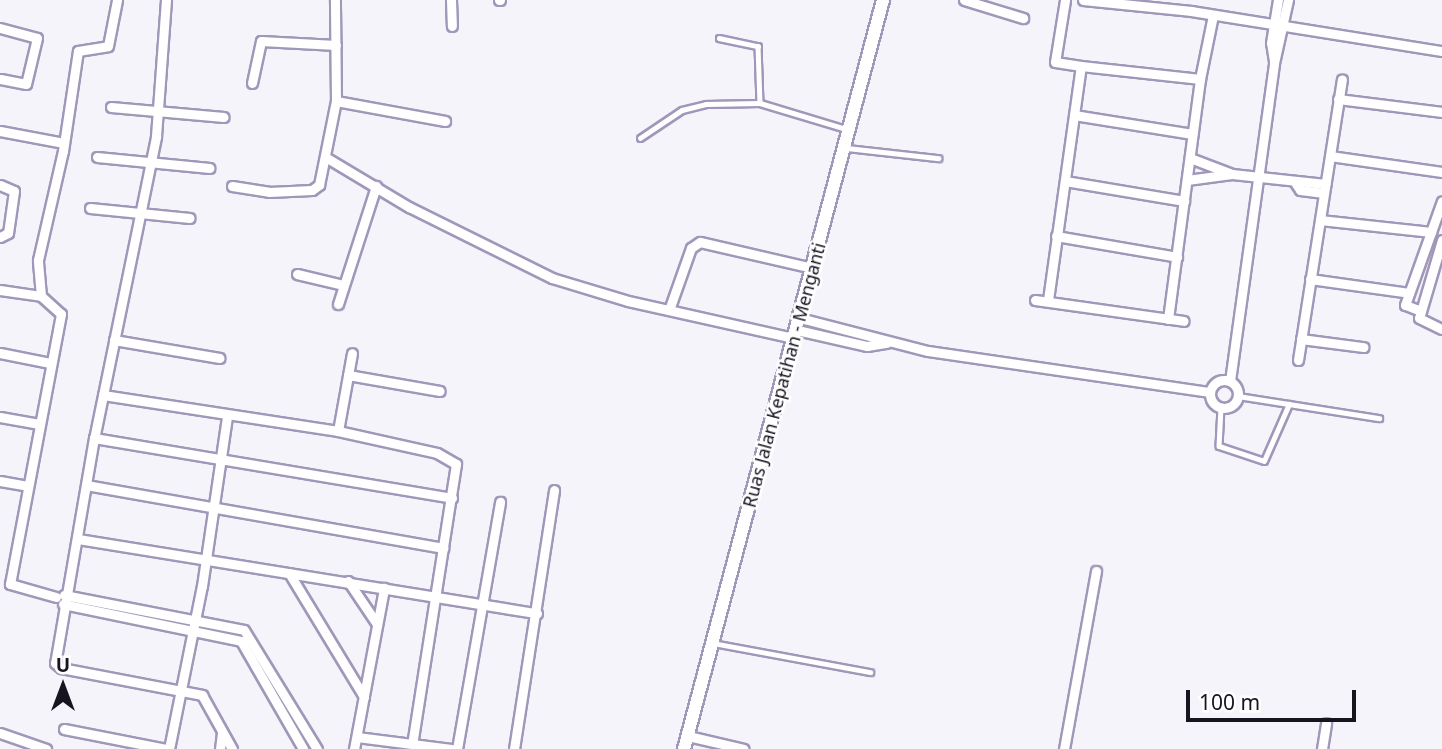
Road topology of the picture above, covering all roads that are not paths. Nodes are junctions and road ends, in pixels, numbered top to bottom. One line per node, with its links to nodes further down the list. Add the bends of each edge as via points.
1 (117, 0): 39 (street, via 108,47 78,51)
2 (166, 0): 30 (street)
3 (335, 0): 18 (street)
4 (451, 0): 13 (street)
5 (883, 0): 35 (main road, Ruas Jalan Kepatihan - Menganti)
6 (964, 0): 12 (street)
7 (1065, 0): 21 (street, via 1055,62)
8 (1083, 0): 11 (street)
9 (1279, 0): 14 (street)
10 (1288, 0): 15 (street)
11 (1213, 15): 14 (street); 23 (street)
12 (1023, 18)
13 (452, 26)
14 (1273, 26): 15 (street); 20 (street)
15 (1284, 27): 19 (street); 20 (street)
16 (0, 28): 22 (street, via 37,38 26,84)
17 (719, 37): 28 (lane, via 758,46)
18 (336, 45): 25 (street, via 261,41); 27 (street)
19 (1442, 51)
20 (1274, 63): 50 (street)
21 (1081, 66): 23 (street); 32 (street)
22 (0, 79)
23 (1200, 79): 37 (street)
24 (1342, 79): 26 (street)
25 (252, 83)
26 (1338, 99): 31 (street); 41 (street)
27 (336, 101): 34 (street); 43 (street)
28 (760, 103): 35 (lane); 38 (lane, via 695,105)
29 (111, 107): 30 (street)
30 (159, 111): 33 (street); 46 (street)
31 (1442, 112)
32 (1074, 115): 37 (street); 52 (street)
33 (223, 117)
34 (445, 121)
35 (848, 130): 40 (main road, Ruas Jalan Kepatihan - Menganti)
36 (0, 131): 39 (street)
37 (1192, 134): 45 (street)
38 (640, 138)
39 (64, 143): 76 (street, via 38,260)
40 (842, 148): 44 (lane); 68 (main road, Ruas Jalan Kepatihan - Menganti)
41 (1330, 156): 48 (street); 56 (street)
42 (97, 157): 46 (street)
43 (327, 158): 54 (street, via 319,185 312,190 270,192); 55 (street)
44 (938, 158)
45 (1190, 158): 49 (street); 51 (street)
46 (150, 164): 47 (street); 60 (street)
47 (209, 168)
48 (1442, 172)
49 (1232, 174): 50 (street); 51 (street)
50 (1258, 178): 56 (street, via 1296,184 1300,190); 95 (street)
51 (1187, 180): 57 (street)
52 (1065, 181): 57 (street); 64 (street)
53 (0, 185): 65 (street, via 14,191 8,233)
54 (232, 186)
55 (376, 186): 73 (street); 80 (street, via 552,278)
56 (1324, 189): 62 (street)
57 (1184, 201): 67 (street)
58 (1442, 201): 63 (street)
59 (90, 208): 60 (street)
60 (141, 213): 61 (street); 87 (street)
61 (190, 218)
62 (1320, 220): 63 (street); 72 (street)
63 (1431, 232): 75 (street)
64 (1056, 236): 67 (street); 78 (street)
65 (0, 237)
66 (1442, 240): 70 (street)
67 (1177, 257): 82 (street)
68 (813, 268): 80 (street, via 700,242 691,248); 84 (main road, Ruas Jalan Kepatihan - Menganti)
69 (297, 274): 73 (street)
70 (1430, 275): 71 (street); 81 (street)
71 (1442, 277)
72 (1310, 279): 75 (street); 86 (street)
73 (343, 285): 79 (street)
74 (0, 290): 76 (street)
75 (1409, 293): 81 (street, via 1405,305)
76 (41, 296): 93 (street, via 61,314)
77 (1035, 300): 78 (street)
78 (1048, 300): 82 (street)
79 (338, 304)
80 (669, 310): 84 (street)
81 (1421, 311): 85 (street, via 1419,318)
82 (1168, 319): 83 (street)
83 (1184, 321)
84 (797, 329): 97 (street, via 868,334 887,343); 132 (main road, Ruas Jalan Kepatihan - Menganti)
85 (1442, 329)
86 (1301, 339): 88 (street); 92 (street)
87 (114, 340): 91 (street); 98 (street)
88 (1363, 347)
89 (0, 353): 93 (street)
90 (352, 353): 94 (street)
91 (219, 358)
92 (1297, 360)
93 (50, 363): 105 (street)
94 (348, 374): 96 (street); 106 (street)
95 (1230, 381): 97 (street, via 1216,383); 99 (street)
96 (440, 391)
97 (1210, 393): 101 (street)
98 (103, 395): 102 (street); 107 (street)
99 (1238, 396): 100 (lane); 101 (street, via 1234,404)
100 (1289, 404): 101 (lane, via 1264,461 1219,446); 104 (lane)
101 (1221, 408)
102 (228, 416): 106 (street); 108 (street)
103 (0, 417): 105 (street)
104 (1379, 418)
105 (39, 424): 111 (street)
106 (338, 431): 113 (street, via 450,458 457,470)
107 (94, 438): 108 (street); 110 (street)
108 (223, 459): 113 (street); 115 (street)
109 (0, 481): 111 (street)
110 (86, 485): 115 (street); 116 (street)
111 (28, 486): 125 (street, via 9,584)
112 (554, 490): 128 (street)
113 (452, 498): 117 (street)
114 (500, 502): 126 (street)
115 (215, 509): 117 (street); 118 (street)
116 (78, 539): 118 (street); 123 (street)
117 (443, 548): 124 (street)
118 (206, 559): 120 (street); 129 (street)
119 (1096, 571): 154 (street)
120 (289, 573): 121 (street); 135 (street)
121 (348, 581): 122 (street); 130 (street)
122 (384, 587): 124 (street); 130 (street)
123 (68, 595): 125 (street); 127 (street); 129 (street)
124 (437, 596): 126 (street); 142 (street)
125 (51, 597): 127 (street)
126 (481, 604): 128 (street); 151 (street)
127 (66, 606): 131 (street); 134 (street, via 56,667)
128 (537, 613): 152 (street)
129 (196, 617): 131 (street); 148 (street, via 238,627 248,635)
130 (377, 624): 135 (street)
131 (194, 629): 134 (street); 147 (street, via 241,641)
132 (713, 643): 133 (lane); 141 (main road, Ruas Jalan Kepatihan - Menganti)
133 (870, 672)
134 (180, 691): 138 (street, via 202,695); 144 (street)
135 (364, 697): 140 (street)
136 (1326, 723): 155 (street)
137 (64, 729): 144 (street)
138 (222, 732): 145 (street); 146 (street)
139 (0, 733): 143 (street)
140 (357, 737): 142 (street); 149 (street)
141 (686, 743): 153 (street)
142 (412, 744): 150 (street)
143 (46, 749)
144 (168, 749)
145 (220, 749)
146 (232, 749)
147 (303, 749)
148 (317, 749)
149 (355, 749)
150 (451, 749)
151 (457, 749)
152 (514, 749)
153 (744, 749)
154 (1064, 749)
155 (1322, 749)

